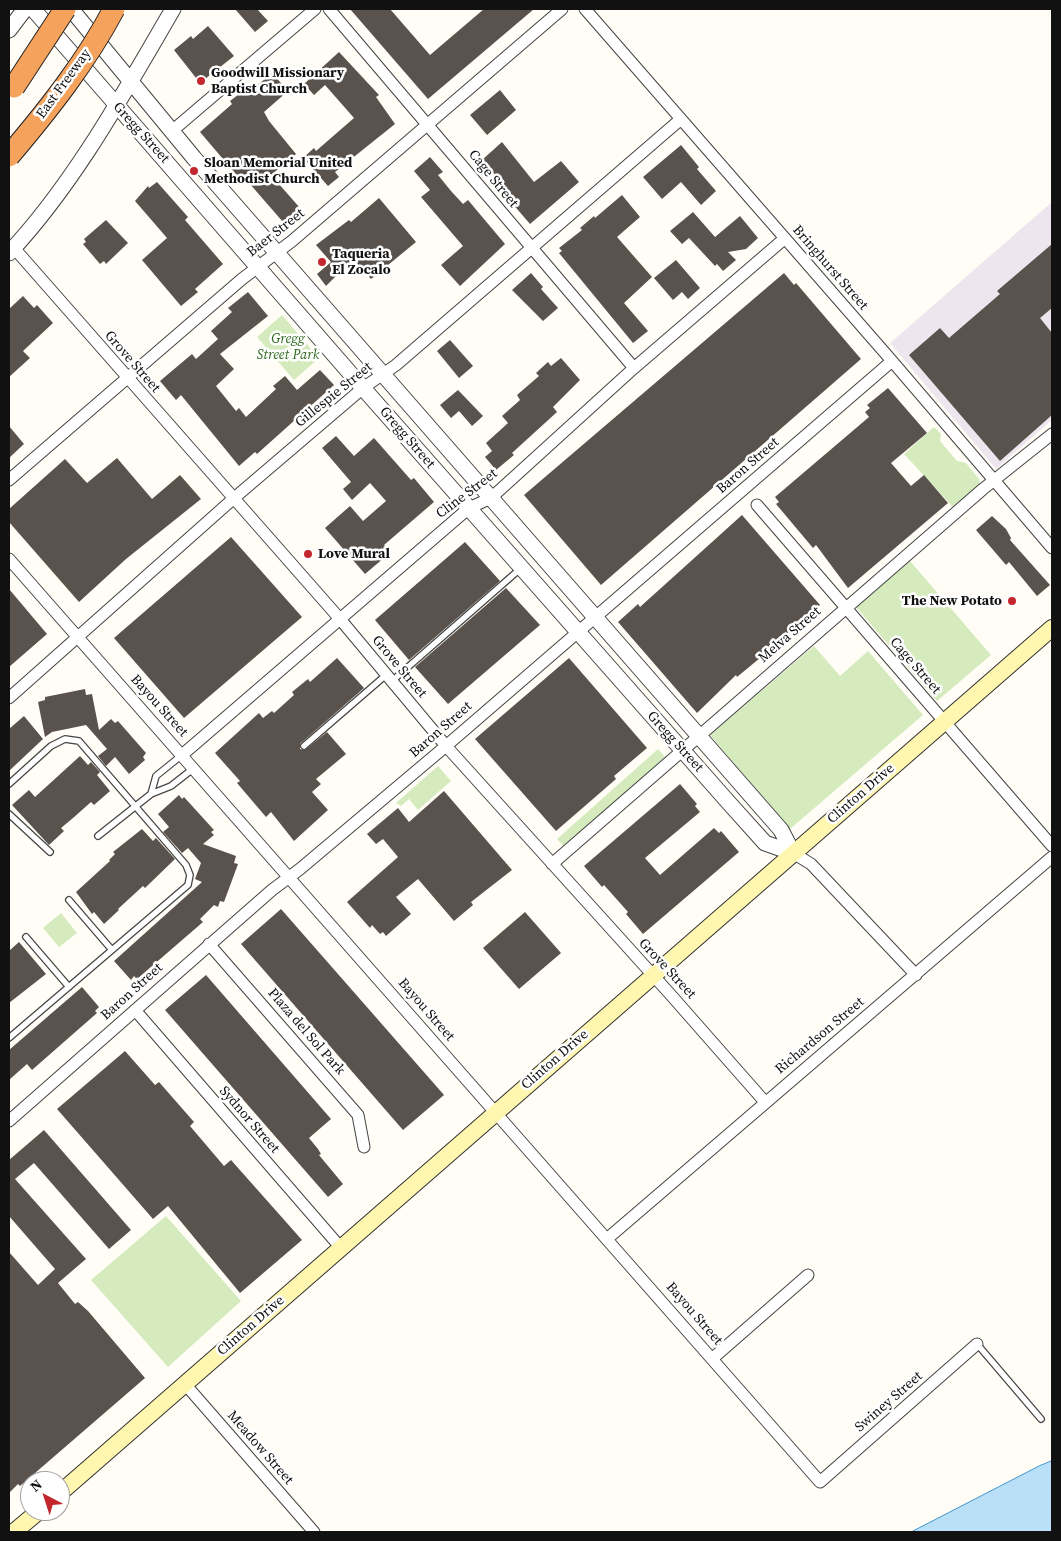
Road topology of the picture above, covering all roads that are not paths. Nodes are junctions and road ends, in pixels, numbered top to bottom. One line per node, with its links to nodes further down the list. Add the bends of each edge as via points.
1 (25, 9): 11 (street)
2 (33, 9): 14 (street, Gregg Street)
3 (65, 9): 13 (highway, bridge)
4 (71, 9): 12 (street, Gregg Street)
5 (114, 9): 18 (highway, East Freeway, bridge, via 47,110)
6 (174, 9): 12 (street)
7 (315, 9): 17 (street)
8 (328, 9): 16 (street, Cage Street)
9 (562, 9): 16 (street, Baer Street)
10 (585, 9): 15 (street, Bringhurst Street)
11 (9, 30)
12 (131, 81): 14 (street); 17 (street, Gregg Street)
13 (14, 87)
14 (115, 105): 21 (street, via 50,203); 23 (street, Gregg Street)
15 (681, 119): 19 (street, Bringhurst Street); 20 (street, Gillespie Street)
16 (428, 123): 20 (street, Cage Street); 22 (street, Baer Street)
17 (172, 131): 22 (street, Gregg Street)
18 (9, 156)
19 (784, 238): 24 (street, Bringhurst Street); 25 (street, Cline Street)
20 (530, 248): 25 (street, Cage Street); 26 (street, Gillespie Street)
21 (11, 250): 27 (street, Grove Street)
22 (277, 254): 23 (street, Baer Street); 26 (street, Gregg Street)
23 (257, 266): 27 (street, Baer Street); 28 (street, Gregg Street)
24 (892, 361): 31 (street, Bringhurst Street); 40 (street, Baron Street)
25 (634, 368): 32 (street, Cline Street)
26 (383, 376): 28 (street, Gillespie Street); 32 (street, Gregg Street)
27 (127, 378): 30 (street, Baer Street); 33 (street, Grove Street)
28 (363, 388): 33 (street, Gillespie Street); 35 (street, Gregg Street)
29 (1052, 434): 31 (street, Melva Street)
30 (9, 480)
31 (993, 480): 36 (street, Bringhurst Street); 39 (street, Melva Street)
32 (491, 498): 35 (street, Cline Street); 40 (street, Gregg Street)
33 (233, 499): 41 (street, Grove Street); 44 (street, Gillespie Street)
34 (757, 505): 39 (street, Cage Street)
35 (469, 508): 38 (street, Gregg Street); 41 (street, Cline Street)
36 (1052, 548)
37 (9, 559): 44 (street, Bayou Street)
38 (522, 568): 43 (street, Gregg Street); 45 (lane)
39 (845, 608): 47 (street, Cage Street); 48 (street, Melva Street)
40 (596, 617): 43 (street, Baron Street); 48 (street, Gregg Street)
41 (340, 619): 45 (street, Grove Street); 52 (street, Cline Street)
42 (1052, 628): 47 (main road, Clinton Drive)
43 (578, 632): 50 (street, Baron Street); 51 (street, Gregg Street)
44 (76, 636): 46 (street, Gillespie Street); 52 (street, Bayou Street)
45 (389, 678): 49 (lane); 50 (street, Grove Street)
46 (9, 698)
47 (944, 722): 59 (street, Cage Street); 61 (main road, Clinton Drive)
48 (699, 735): 51 (street, Melva Street); 61 (street, Gregg Street, via 781,830)
49 (304, 746)
50 (446, 746): 63 (street, Grove Street); 64 (street, Baron Street)
51 (682, 750): 61 (street, Gregg Street, via 765,843); 63 (street, Melva Street)
52 (182, 755): 53 (street, Bayou Street); 55 (lane, Cline Street, via 156,776)
53 (194, 768): 55 (lane, Cline Street, via 171,786); 64 (street, Bayou Street)
54 (9, 784): 56 (lane, via 51,746 65,739 79,741)
55 (151, 794): 56 (lane, Cline Street)
56 (135, 806): 58 (lane, Cline Street); 68 (lane, via 186,865 190,875 188,885)
57 (9, 814): 60 (lane)
58 (98, 836)
59 (1052, 846)
60 (50, 852)
61 (793, 853): 69 (main road, Clinton Drive); 70 (street, Gregg Street, via 811,864)
62 (1052, 857): 70 (street, Richardson Street)
63 (552, 864): 69 (street, Grove Street)
64 (287, 877): 67 (street, Baron Street); 75 (street, Bayou Street)
65 (69, 900): 68 (lane)
66 (26, 937): 71 (lane)
67 (209, 944): 72 (street, Baron Street); 77 (street, Plaza del Sol Park, via 358,1115)
68 (112, 950): 71 (lane)
69 (652, 975): 74 (street, Grove Street); 75 (main road, Clinton Drive)
70 (916, 975): 74 (street, Richardson Street)
71 (68, 987): 73 (lane)
72 (135, 1010): 76 (street, Baron Street); 79 (street, Sydnor Street)
73 (9, 1038)
74 (765, 1102): 78 (street, Richardson Street)
75 (495, 1112): 78 (street, Bayou Street); 79 (main road, Clinton Drive)
76 (9, 1121)
77 (364, 1147)
78 (608, 1238): 82 (street, Bayou Street)
79 (340, 1248): 83 (main road, Clinton Drive)
80 (808, 1275): 82 (street)
81 (978, 1344): 84 (lane); 85 (street, Swiney Street)
82 (713, 1358): 85 (street, Bayou Street)
83 (185, 1384): 86 (main road, Clinton Drive); 89 (street, Meadow Street)
84 (1041, 1419)
85 (820, 1482)
86 (70, 1484)
87 (27, 1521): 88 (main road)
88 (14, 1532)
89 (312, 1532)

